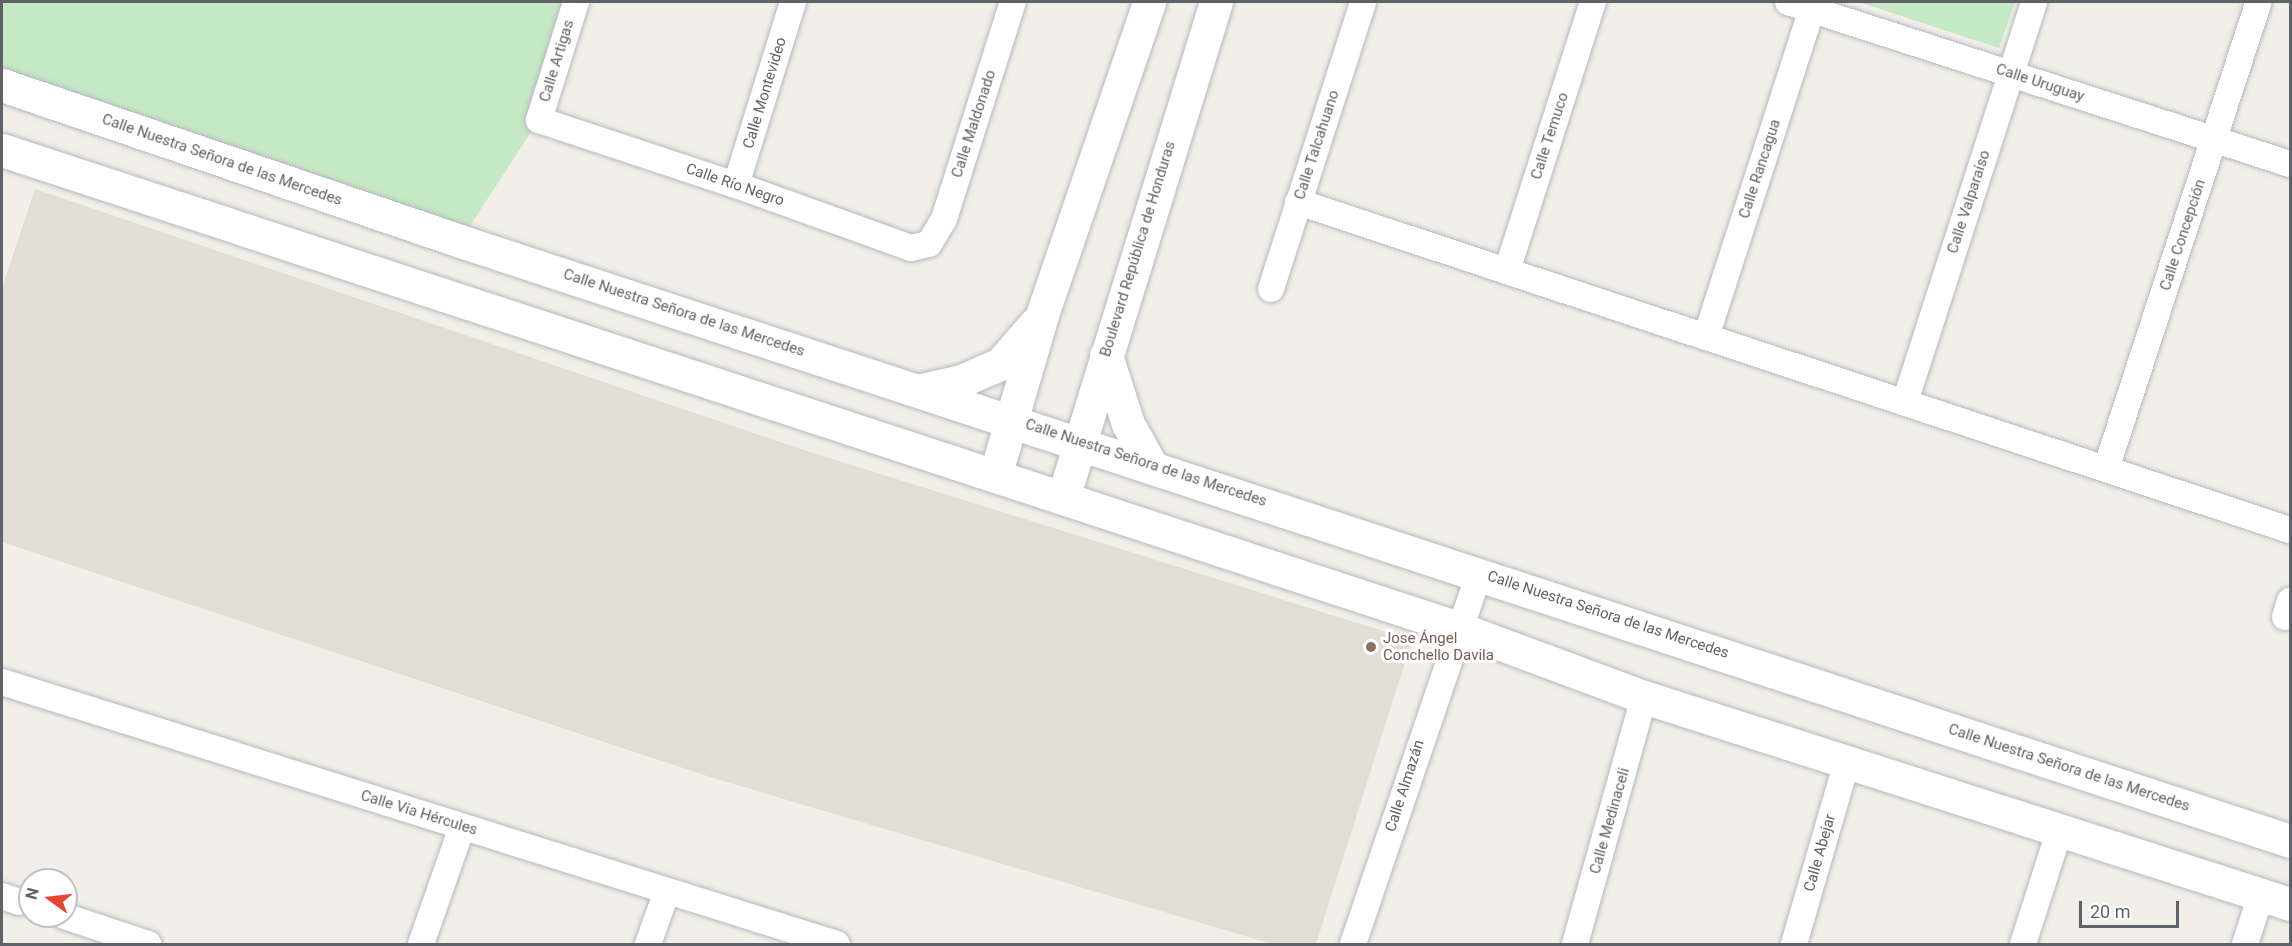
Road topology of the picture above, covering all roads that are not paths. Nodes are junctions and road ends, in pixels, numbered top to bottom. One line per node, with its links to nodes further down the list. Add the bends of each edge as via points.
1 (576, 2): 13 (street, Calle Artigas)
2 (793, 2): 17 (street, Calle Montevideo)
3 (1013, 2): 19 (street, Calle Maldonado, via 944,219)
4 (1149, 2): 22 (street)
5 (1215, 2): 24 (street, Boulevard República de Honduras)
6 (1363, 2): 18 (street, Calle Talcahuano)
7 (1593, 2): 20 (street, Calle Temuco)
8 (2034, 2): 11 (street, Calle Valparaíso)
9 (2259, 2): 14 (street, Calle Concepción)
10 (1805, 4): 11 (street, Calle Uruguay); 23 (street, Calle Rancagua)
11 (2011, 73): 14 (street, Calle Uruguay); 26 (street, Calle Valparaíso)
12 (2, 85): 25 (street, Calle Nuestra Señora de las Mercedes, via 460,241)
13 (539, 120): 17 (street, Calle Río Negro)
14 (2214, 139): 16 (street, Calle Uruguay); 30 (street, Calle Concepción)
15 (2, 150): 31 (street)
16 (2290, 164)
17 (736, 185): 19 (street, Calle Río Negro, via 911,248)
18 (1298, 202): 20 (street); 21 (street, Calle Talcahuano)
19 (929, 244)
20 (1507, 271): 23 (street)
21 (1270, 289)
22 (1042, 315): 25 (street, via 1000,364 961,381); 27 (street)
23 (1706, 337): 26 (street)
24 (1106, 355): 28 (street, Boulevard República de Honduras); 29 (street, via 1128,424)
25 (920, 390): 27 (street, Calle Nuestra Señora de las Mercedes)
26 (1905, 402): 30 (street)
27 (1011, 419): 28 (street, Calle Nuestra Señora de las Mercedes); 31 (street)
28 (1078, 441): 29 (street, Calle Nuestra Señora de las Mercedes); 32 (street, Boulevard República de Honduras)
29 (1151, 465): 34 (street, Calle Nuestra Señora de las Mercedes)
30 (2106, 469): 33 (street)
31 (995, 476): 32 (street)
32 (1063, 498): 35 (street)
33 (2290, 530)
34 (1479, 573): 35 (street, Calle Almazán); 41 (street, Calle Nuestra Señora de las Mercedes)
35 (1458, 628): 37 (street); 49 (street, Calle Almazán)
36 (2, 682): 39 (street, Calle Vía Hércules)
37 (1644, 697): 38 (street); 50 (street, Calle Medinaceli)
38 (1847, 760): 40 (street); 51 (street, Calle Abejar)
39 (462, 827): 42 (street, Calle Vía Hércules); 46 (street)
40 (2059, 832): 43 (street); 52 (street)
41 (2290, 841)
42 (667, 891): 47 (street); 48 (street, Calle Vía Hércules)
43 (2276, 899): 53 (street)
44 (78, 921): 45 (street)
45 (148, 945)
46 (421, 945)
47 (648, 945)
48 (837, 945)
49 (1353, 945)
50 (1575, 945)
51 (1794, 945)
52 (2023, 945)
53 (2245, 945)

